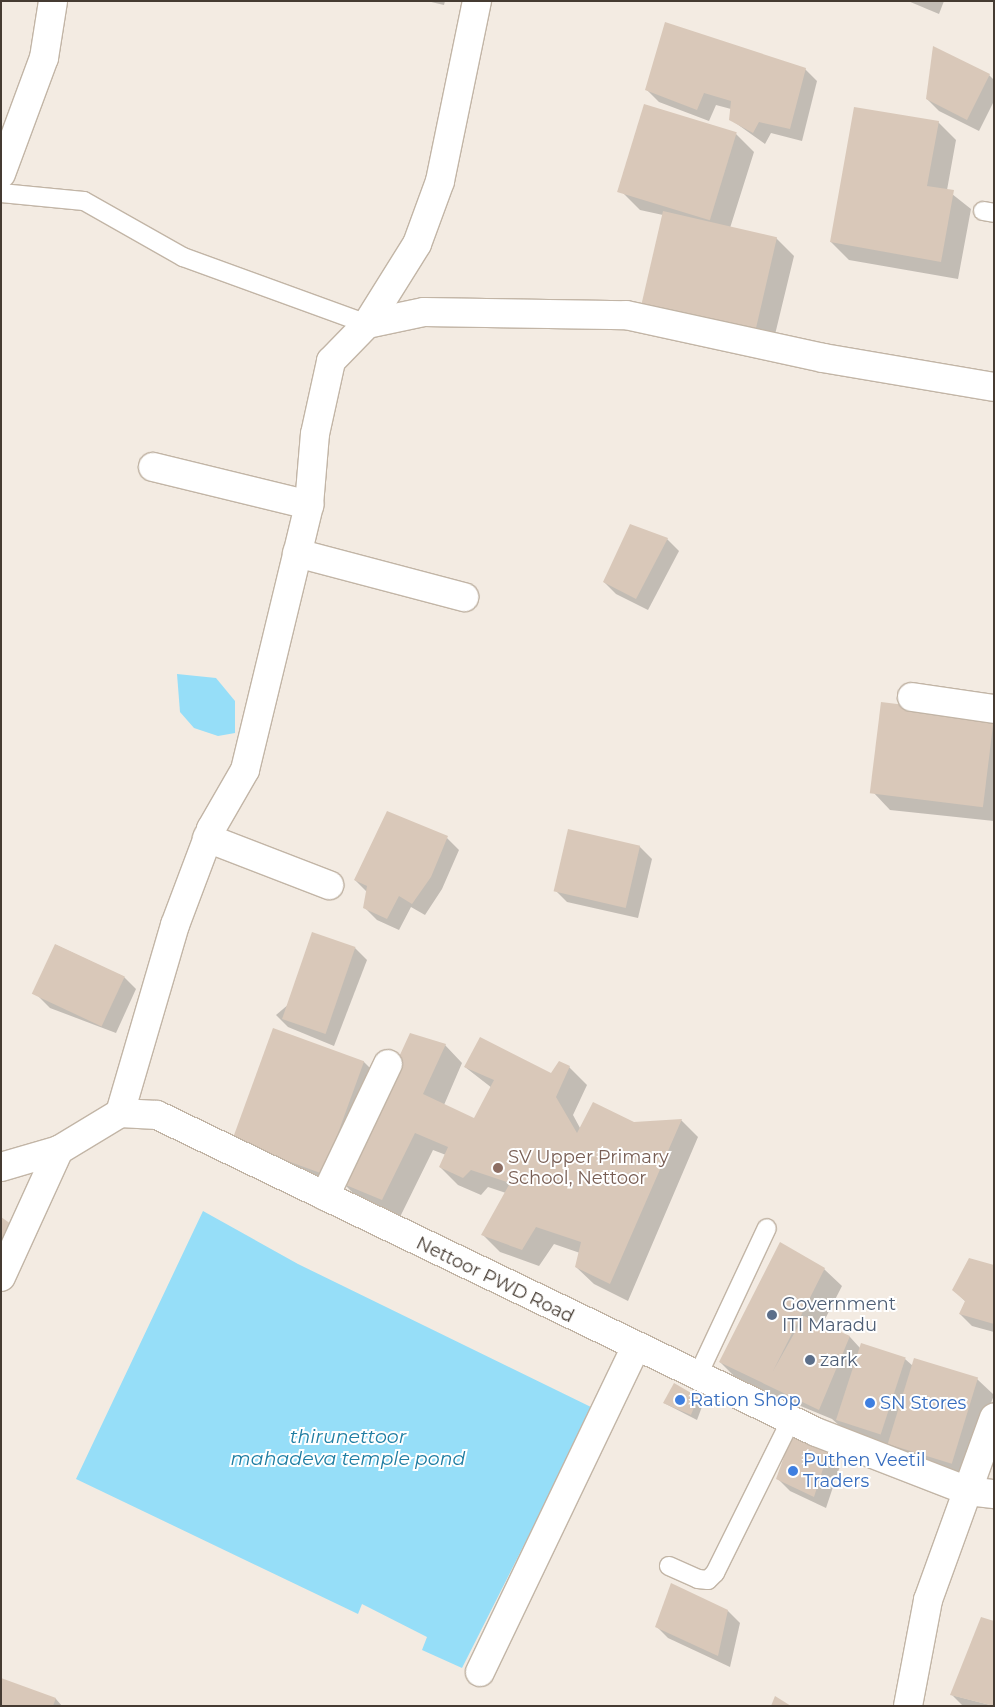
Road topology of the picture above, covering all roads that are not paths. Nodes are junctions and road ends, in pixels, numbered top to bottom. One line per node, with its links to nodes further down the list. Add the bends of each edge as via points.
1 (53, 1): 3 (street, via 44,58)
2 (477, 1): 5 (street, via 440,181 417,244)
3 (1, 174)
4 (1, 193): 5 (lane, via 84,201 183,257)
5 (367, 324): 6 (street, via 424,312 626,315 823,358); 8 (street, via 331,361 315,434)
6 (994, 387)
7 (153, 467): 8 (street)
8 (309, 505): 9 (street)
9 (298, 553): 10 (street); 13 (street, via 245,770)
10 (464, 597)
11 (912, 697): 12 (street)
12 (994, 709)
13 (207, 838): 14 (street); 16 (street, via 175,925)
14 (329, 885)
15 (388, 1064): 19 (street)
16 (120, 1113): 17 (street); 19 (street, Nettoor PWD Road, via 158,1115)
17 (59, 1150): 18 (street); 21 (street)
18 (1, 1167)
19 (325, 1196): 22 (street, Nettoor PWD Road)
20 (766, 1228): 23 (lane)
21 (1, 1277)
22 (635, 1349): 23 (street, Nettoor PWD Road); 28 (street)
23 (698, 1375): 25 (street, Nettoor PWD Road)
24 (994, 1418): 26 (street)
25 (791, 1420): 26 (street, Nettoor PWD Road); 27 (lane, via 715,1573 708,1580 698,1579)
26 (981, 1492): 29 (street, via 928,1600)
27 (669, 1566)
28 (480, 1672)
29 (908, 1706)

